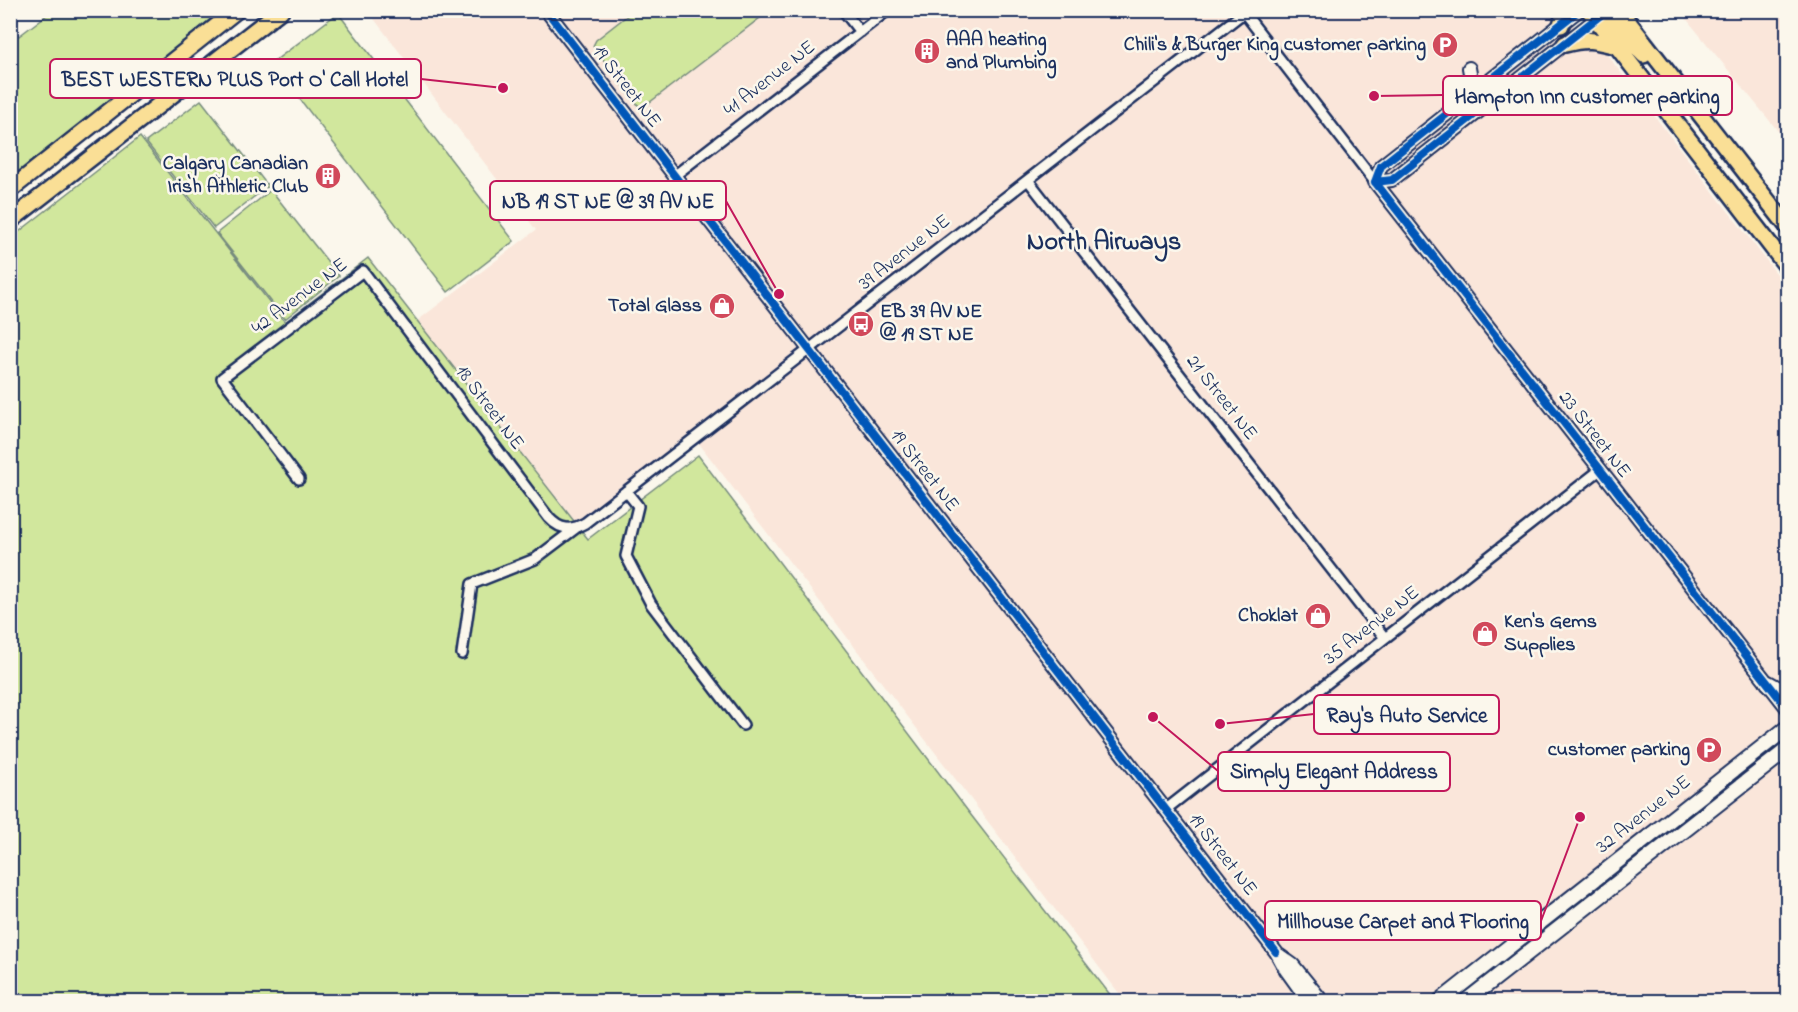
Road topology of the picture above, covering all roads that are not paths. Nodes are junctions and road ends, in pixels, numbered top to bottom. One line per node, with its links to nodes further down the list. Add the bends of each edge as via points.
1 (237, 10): 23 (main road)
2 (281, 10): 24 (main road)
3 (546, 10): 20 (street, 19 Street NE)
4 (843, 10): 11 (street)
5 (888, 10): 11 (street, 41 Avenue NE)
6 (1579, 10): 10 (street)
7 (1635, 10): 12 (main road)
8 (1244, 11): 21 (street, 39 Avenue NE); 22 (street, 23 Street NE)
9 (1602, 13): 12 (main road); 13 (street); 14 (main road); 18 (main road)
10 (1563, 18): 16 (street)
11 (860, 32): 20 (street, 41 Avenue NE)
12 (1637, 34): 18 (main road)
13 (1565, 44): 14 (main road, via 1592,39); 19 (street)
14 (1617, 46): 26 (main road)
15 (1469, 68): 17 (street, via 1471,82)
16 (1484, 87): 17 (street); 19 (street, via 1482,100)
17 (1464, 102): 22 (street, via 1381,166)
18 (1690, 102): 25 (main road)
19 (1444, 138): 22 (street, via 1392,180)
20 (674, 176): 28 (street, 19 Street NE)
21 (1028, 180): 28 (street, 39 Avenue NE); 33 (street, 21 Street NE)
22 (1375, 182): 29 (street, 23 Street NE)
23 (10, 190)
24 (10, 221)
25 (1788, 227)
26 (1788, 268)
27 (375, 287): 30 (street, 42 Avenue NE, via 363,271 222,378); 32 (street, 18 Street NE, via 549,518 564,529)
28 (809, 350): 31 (street, 39 Avenue NE); 43 (street, 19 Street NE)
29 (1600, 470): 33 (street, 35 Avenue NE); 35 (street, 23 Street NE)
30 (299, 479)
31 (626, 491): 32 (street, 39 Avenue NE); 38 (street, via 638,506 626,556 651,604)
32 (580, 526): 34 (street, 39 Avenue NE, via 535,559 472,584)
33 (1385, 638): 43 (street, 35 Avenue NE)
34 (462, 654)
35 (1768, 683): 36 (main road); 37 (street, 23 Street NE)
36 (1788, 694)
37 (1788, 709)
38 (743, 725)
39 (1788, 727): 47 (main road, 32 Avenue NE)
40 (1788, 749): 42 (main road, 32 Avenue NE)
41 (1788, 759): 42 (main road)
42 (1764, 767): 48 (main road, 32 Avenue NE)
43 (1166, 810): 44 (street, 19 Street NE)
44 (1276, 952): 45 (street, 19 Street NE); 46 (street, 19 Street NE, via 1293,965)
45 (1309, 1002)
46 (1323, 1002)
47 (1439, 1002)
48 (1465, 1002)

